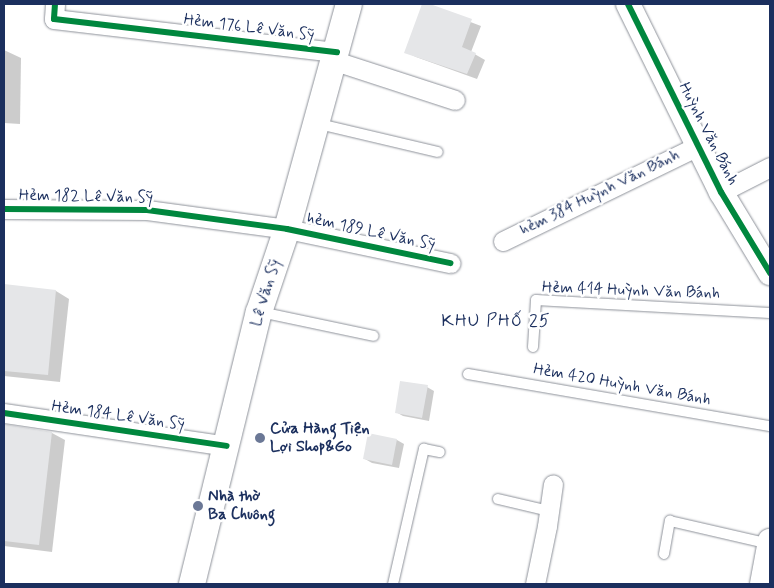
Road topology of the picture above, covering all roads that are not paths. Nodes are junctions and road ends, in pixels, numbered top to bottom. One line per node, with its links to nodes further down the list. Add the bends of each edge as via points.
1 (55, 4): 4 (street, Hẻm 176 Lê Văn Sỹ, via 54,18)
2 (349, 4): 4 (main road, Lê Văn Sỹ)
3 (628, 4): 7 (street, Huỳnh Văn Bánh)
4 (336, 56): 5 (street); 6 (main road, Lê Văn Sỹ)
5 (455, 100)
6 (314, 123): 8 (lane); 12 (main road, Lê Văn Sỹ)
7 (698, 146): 10 (street, Huỳnh Văn Bánh); 13 (street, hẻm 384 Huỳnh Văn Bánh)
8 (438, 152)
9 (770, 167): 10 (street)
10 (721, 192): 15 (street, Huỳnh Văn Bánh)
11 (4, 209): 12 (street, Hẻm 182 Lê Văn Sỹ, via 147,210)
12 (287, 228): 14 (street, hẻm 189 Lê Văn Sỹ); 16 (main road, Lê Văn Sỹ)
13 (503, 240)
14 (450, 263)
15 (770, 273)
16 (259, 312): 18 (lane); 23 (main road, Lê Văn Sỹ)
17 (770, 313): 19 (lane, Hẻm 414 Huỳnh Văn Bánh, via 536,300)
18 (374, 336)
19 (533, 348)
20 (468, 374): 22 (lane, Hẻm 420 Huỳnh Văn Bánh)
21 (4, 414): 23 (street, Hẻm 184 Lê Văn Sỹ)
22 (770, 426)
23 (227, 446): 30 (main road, Lê Văn Sỹ)
24 (440, 452): 31 (lane, via 424,449)
25 (553, 484): 27 (street)
26 (498, 498): 27 (lane)
27 (549, 511): 32 (street)
28 (770, 543): 29 (lane, via 670,521); 33 (street)
29 (664, 554)
30 (192, 584)
31 (393, 584)
32 (535, 584)
33 (762, 584)

